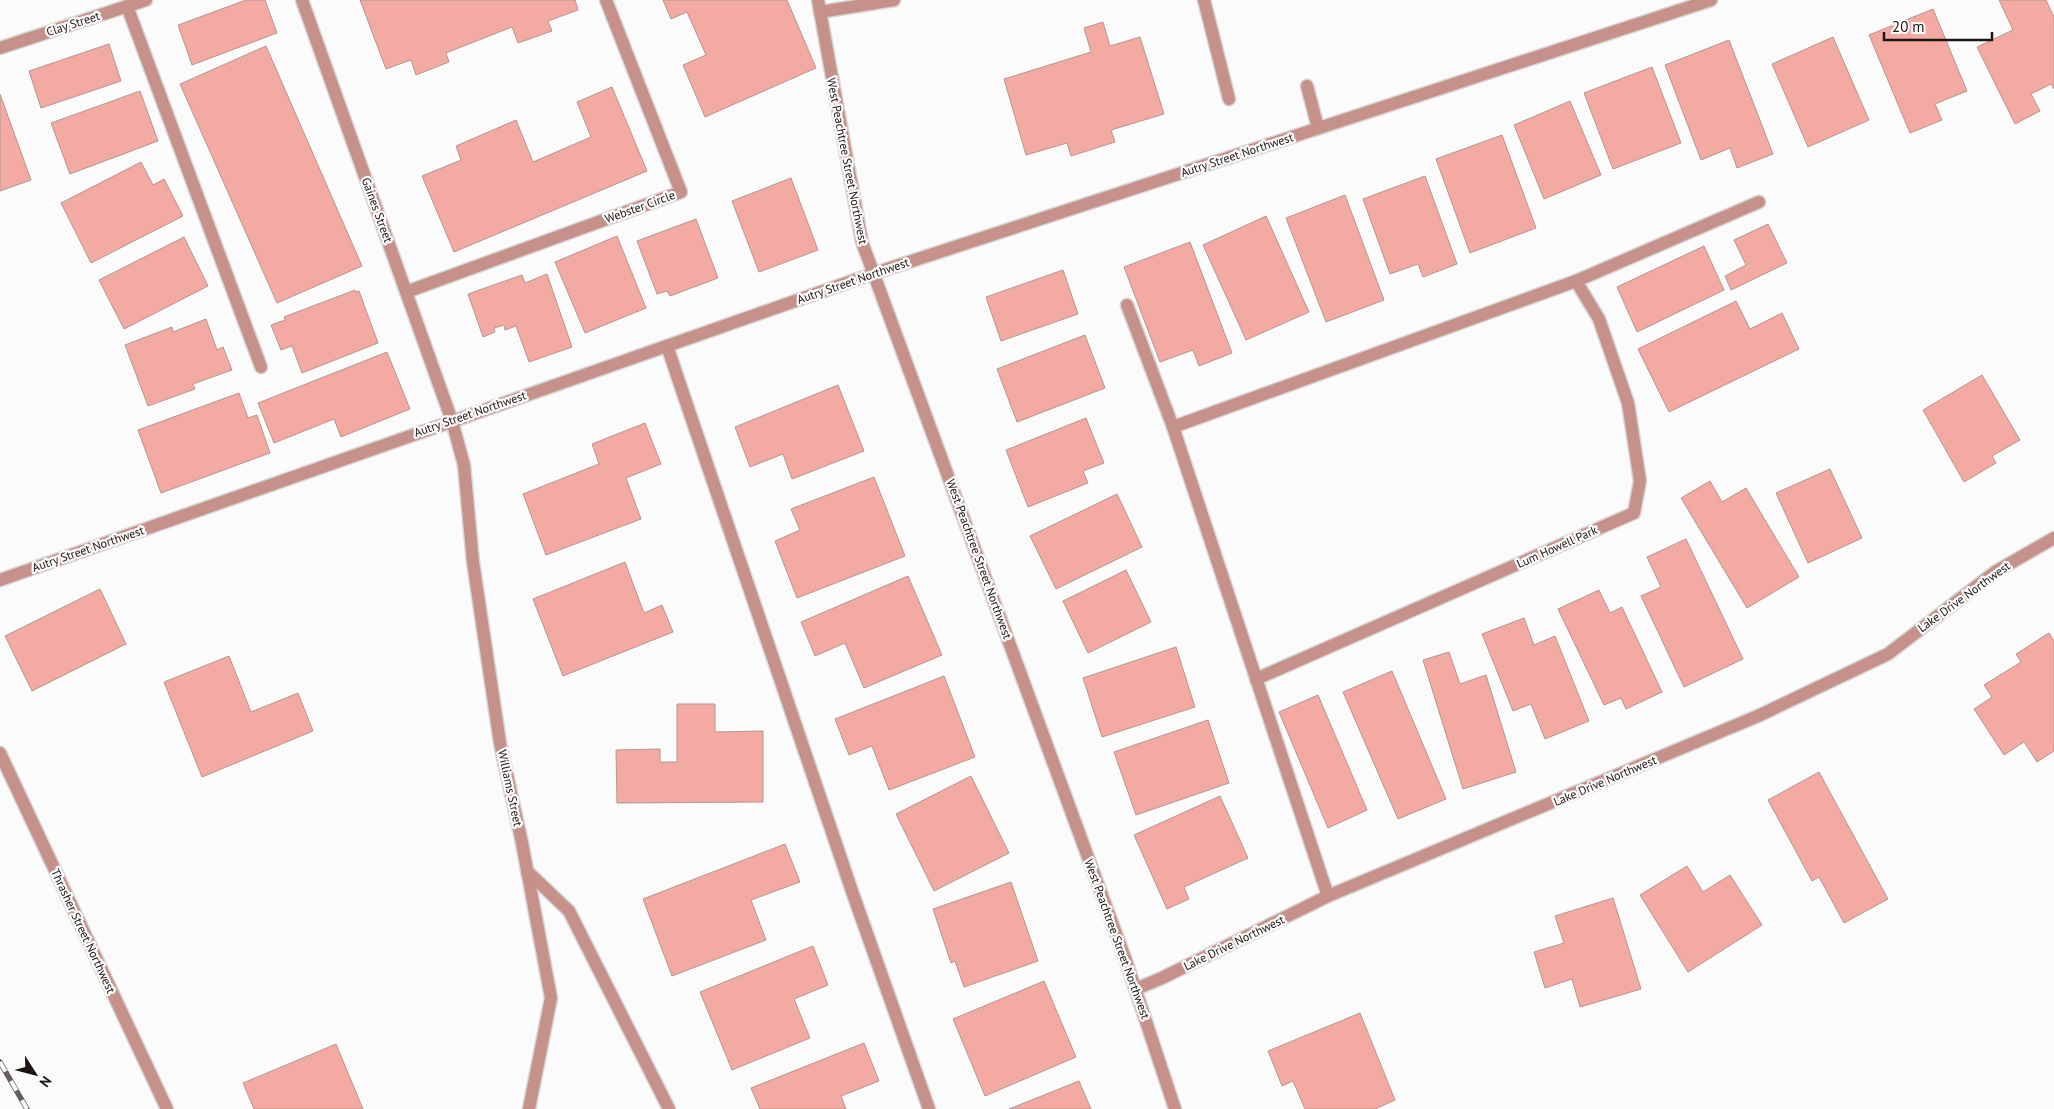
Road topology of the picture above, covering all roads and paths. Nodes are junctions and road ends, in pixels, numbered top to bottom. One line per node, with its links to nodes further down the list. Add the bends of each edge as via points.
1 (146, 0): 7 (street, Clay Street)
2 (302, 0): 16 (street, Gaines Street)
3 (606, 0): 16 (street, Webster Circle, via 681,192)
4 (894, 0): 8 (street)
5 (1204, 0): 11 (street)
6 (1711, 0): 12 (street, Autry Street Northwest)
7 (127, 6): 9 (street, Clay Street); 19 (street)
8 (819, 6): 14 (street, West Peachtree Street Northwest, via 862,242)
9 (0, 48)
10 (1307, 86): 12 (street)
11 (1229, 99)
12 (1318, 128): 14 (street, Autry Street Northwest)
13 (1759, 202): 15 (street)
14 (872, 274): 18 (street, Autry Street Northwest); 28 (street, West Peachtree Street Northwest)
15 (1576, 280): 21 (street); 24 (street, Lum Howell Park, via 1599,319 1628,403 1640,481 1634,514)
16 (406, 292): 20 (street, Gaines Street)
17 (1127, 305): 21 (street)
18 (667, 346): 20 (street, Autry Street Northwest); 32 (street, via 846,876)
19 (261, 367)
20 (452, 421): 23 (street, Autry Street Northwest); 26 (street, Williams Street, via 464,465 473,562 500,743)
21 (1173, 427): 24 (street)
22 (2054, 538): 27 (street, Lake Drive Northwest, via 1994,572 1888,654 1758,716)
23 (0, 580)
24 (1256, 679): 27 (street)
25 (0, 753): 29 (street, Thrasher Street Northwest)
26 (527, 871): 30 (street, Williams Street, via 551,998); 31 (street, via 569,911)
27 (1328, 896): 28 (street, Lake Drive Northwest)
28 (1136, 988): 33 (street, West Peachtree Street Northwest)
29 (167, 1109)
30 (529, 1109)
31 (669, 1109)
32 (929, 1109)
33 (1174, 1109)

